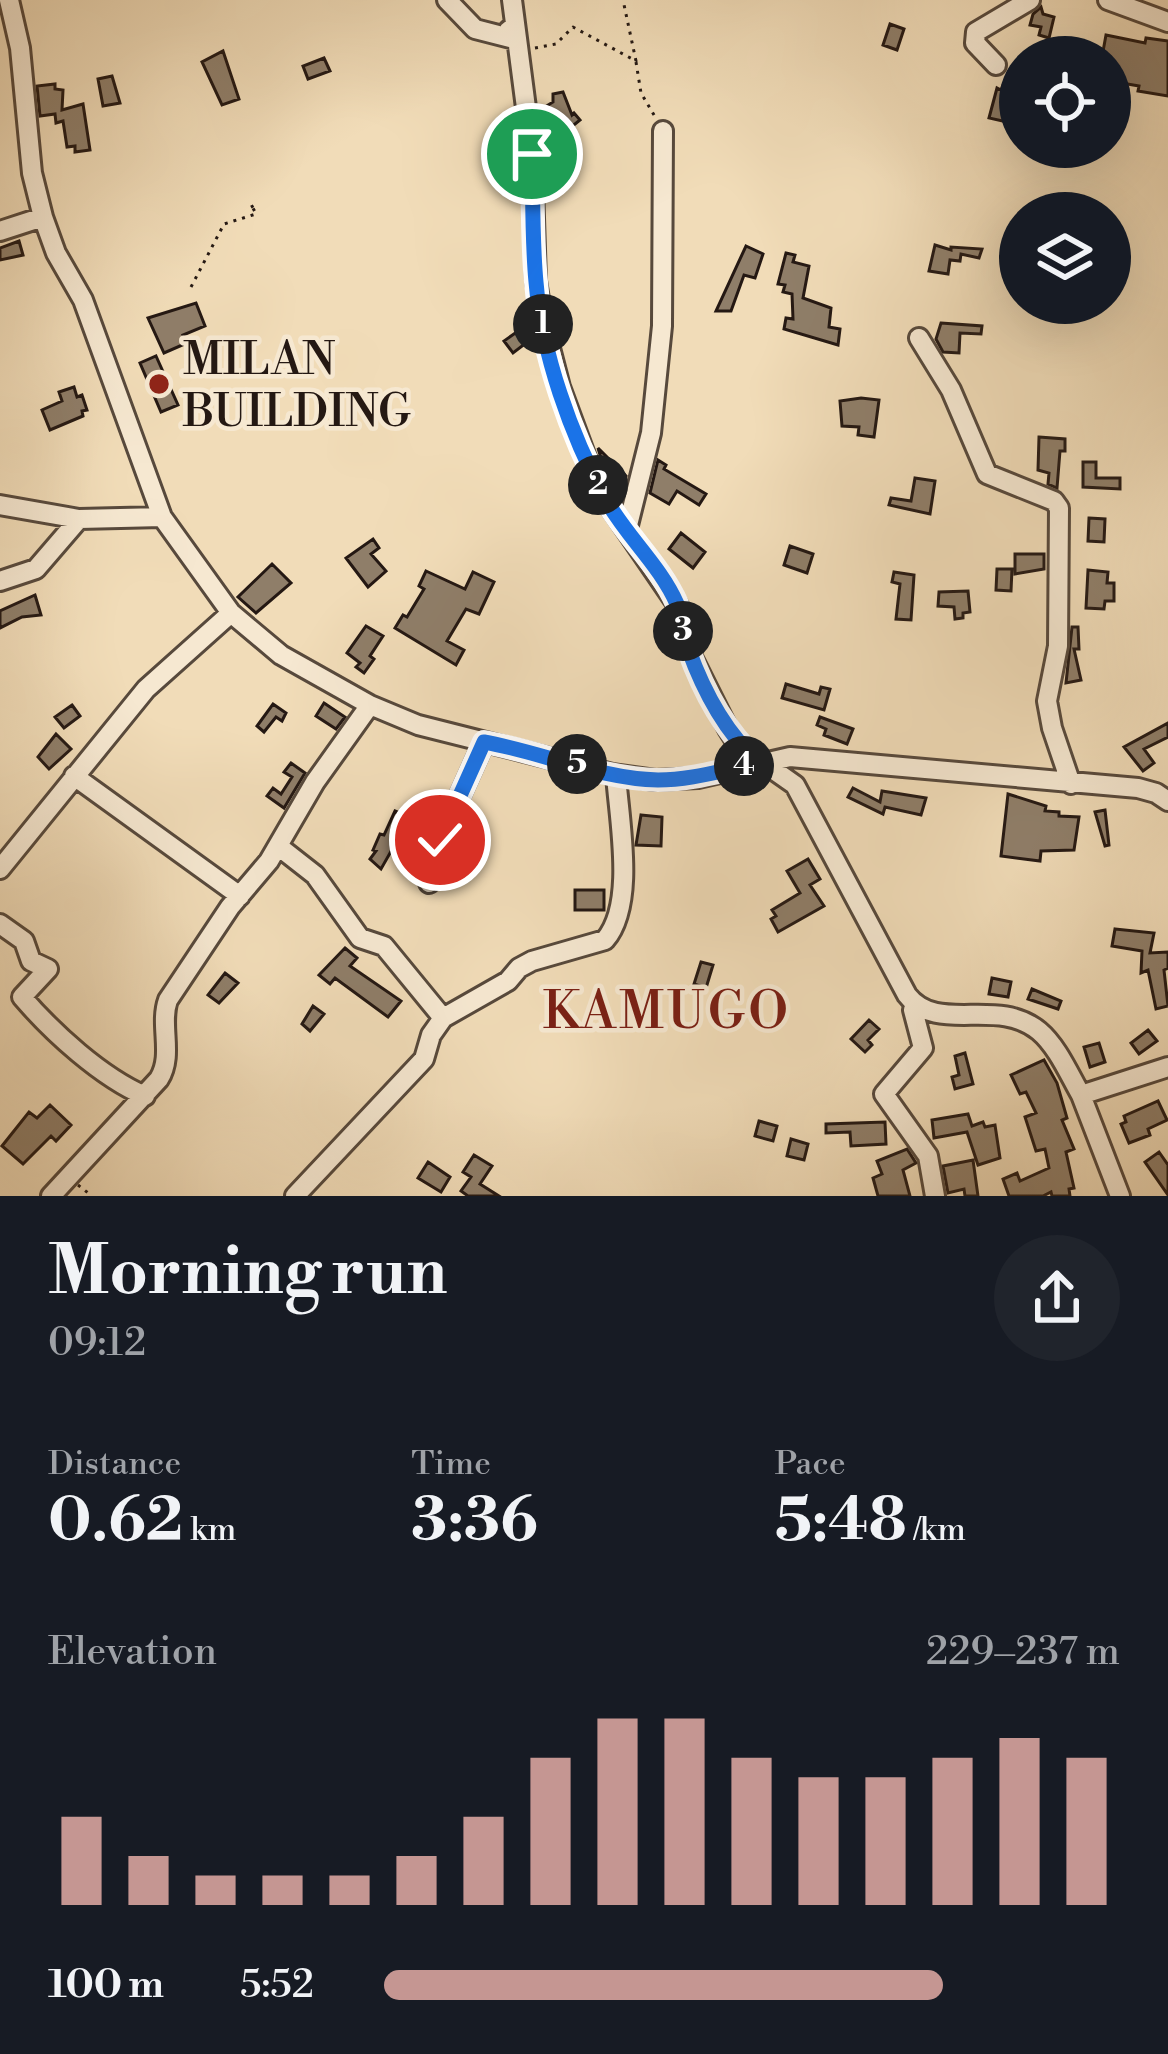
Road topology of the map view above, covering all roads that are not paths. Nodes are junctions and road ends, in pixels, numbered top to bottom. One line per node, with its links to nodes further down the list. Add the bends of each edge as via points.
1 (9, 0): 10 (street)
2 (447, 0): 7 (street, via 476,29)
3 (508, 0): 7 (street)
4 (1030, 0): 8 (street, via 976,32 975,43)
5 (1108, 0): 6 (street)
6 (1168, 22)
7 (515, 46): 16 (street, via 532,154 542,317 591,471)
8 (995, 65)
9 (663, 131): 16 (street, via 662,326 651,433)
10 (43, 217): 11 (street); 14 (street)
11 (0, 231)
12 (919, 338): 24 (street, via 987,474 1059,508 1058,646 1047,701)
13 (0, 505): 15 (street)
14 (162, 517): 15 (street); 18 (street)
15 (79, 519): 17 (street, via 36,569)
16 (627, 529): 21 (street, via 678,606 687,646 728,729)
17 (0, 581)
18 (231, 613): 19 (street, via 281,655); 23 (street, via 168,665)
19 (370, 705): 20 (street); 26 (street)
20 (484, 742): 22 (street); 28 (street)
21 (760, 763): 22 (street, via 698,778); 24 (street, via 790,757); 31 (street, via 795,785)
22 (616, 775): 32 (street, via 622,898 614,930 520,968)
23 (74, 776): 27 (street); 29 (street)
24 (1071, 784): 25 (street, via 1138,788)
25 (1168, 801)
26 (278, 846): 29 (street); 32 (street, via 315,875 360,938 384,946)
27 (0, 869)
28 (429, 883)
29 (240, 896): 35 (street, via 168,1000 165,1069)
30 (0, 924): 35 (street, via 48,969 22,997 55,1035)
31 (916, 1006): 34 (street, via 934,1015 1019,1019 1040,1032); 38 (street, via 923,1048 884,1094 928,1156)
32 (443, 1018): 37 (street, via 424,1058)
33 (1168, 1067): 34 (street)
34 (1081, 1095): 39 (street)
35 (146, 1096): 36 (street)
36 (51, 1196)
37 (295, 1196)
38 (935, 1196)
39 (1120, 1196)

